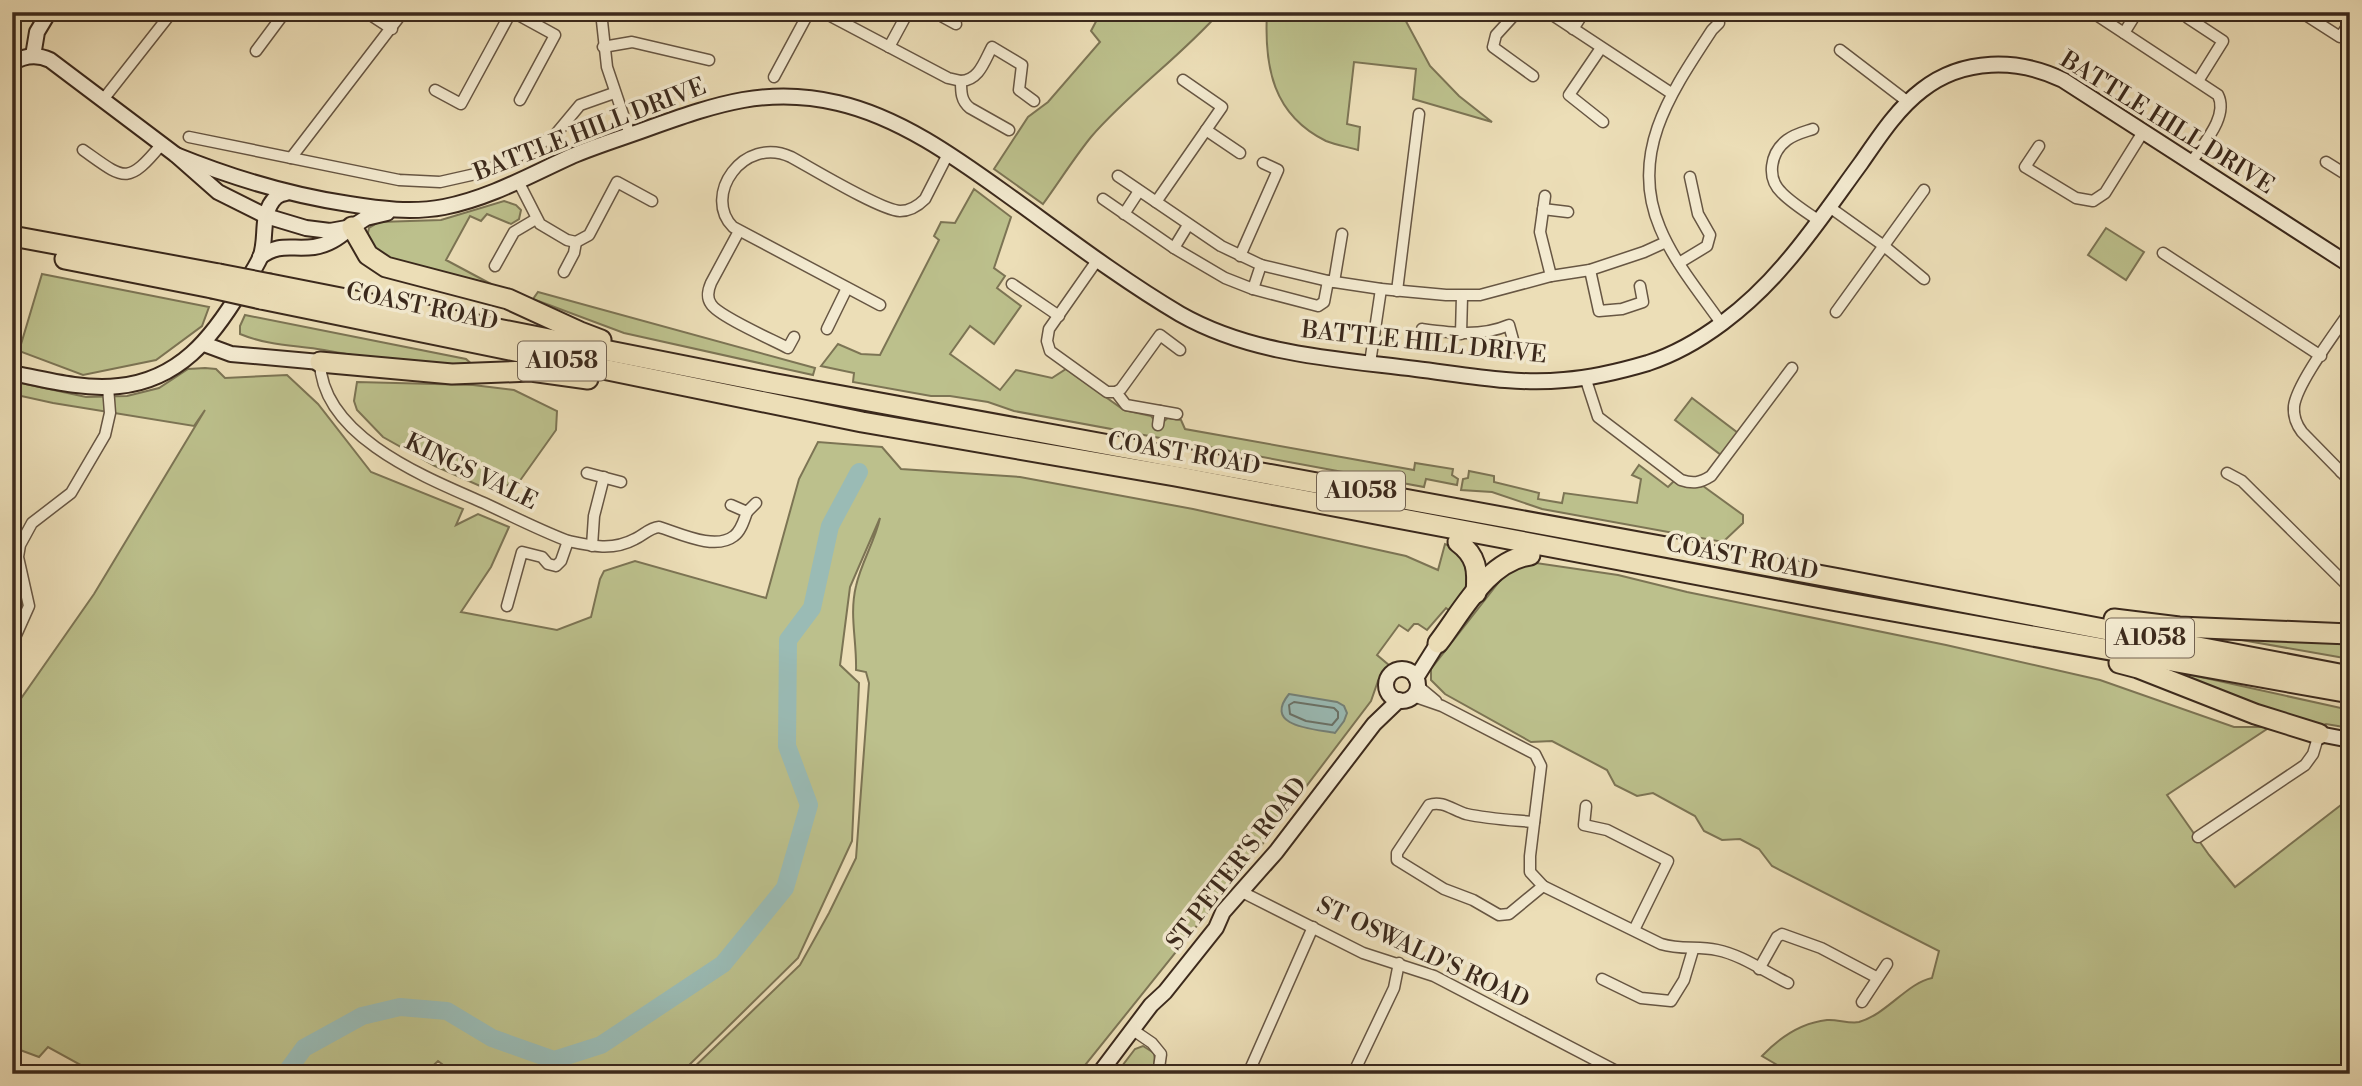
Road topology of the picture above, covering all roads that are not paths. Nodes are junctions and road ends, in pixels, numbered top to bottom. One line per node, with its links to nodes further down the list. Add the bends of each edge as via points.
1 (49, 12): 30 (street, via 37,32)
2 (172, 12): 42 (street)
3 (285, 12): 29 (street)
4 (366, 12): 22 (street)
5 (403, 12): 22 (street)
6 (512, 12): 38 (street, via 461,104); 41 (street, via 555,35)
7 (601, 12): 25 (street)
8 (809, 12): 34 (street)
9 (823, 12): 26 (street)
10 (908, 12): 26 (street)
11 (934, 12): 21 (street)
12 (1517, 12): 33 (street, via 1496,35 1493,47)
13 (1548, 12): 23 (street)
14 (1584, 12): 23 (street)
15 (2092, 12): 24 (street)
16 (2137, 12): 24 (street)
17 (2301, 12): 19 (street, via 2340,37)
18 (2188, 18): 37 (street, via 2223,41)
19 (2350, 22)
20 (1719, 23): 40 (street)
21 (956, 24)
22 (392, 29): 59 (street)
23 (1573, 29): 27 (street)
24 (2124, 33): 37 (street)
25 (603, 47): 31 (street, via 632,42); 39 (street)
26 (889, 47): 36 (street)
27 (1601, 48): 40 (street); 46 (street, via 1569,95)
28 (1840, 50): 44 (street)
29 (256, 51)
30 (33, 56): 32 (street); 42 (street, BATTLE HILL DRIVE, via 56,64)
31 (709, 60)
32 (12, 62)
33 (1533, 76)
34 (774, 77)
35 (1183, 80): 49 (street, via 1222,107)
36 (961, 81): 43 (street, via 977,74 992,47 1023,65 1019,90); 48 (street, via 965,104)
37 (2198, 81): 62 (street, via 2218,96 2222,106)
38 (435, 90)
39 (614, 93): 51 (street); 59 (street, via 580,105 555,135 521,155 453,181 399,180)
40 (1671, 93): 89 (street, via 1658,122 1648,169 1650,197)
41 (520, 100)
42 (102, 101): 53 (street, BATTLE HILL DRIVE)
43 (1034, 101)
44 (1908, 102): 50 (street, BATTLE HILL DRIVE, via 1931,84 1963,69 2024,66 2063,80); 75 (street, BATTLE HILL DRIVE)
45 (1419, 114): 112 (street)
46 (1603, 122)
47 (1813, 129): 82 (street, via 1785,141 1771,167 1780,192)
48 (1009, 130)
49 (1206, 130): 56 (street); 74 (street)
50 (2143, 132): 54 (street, via 2105,193 2093,201 2076,198 2025,167); 62 (street, BATTLE HILL DRIVE)
51 (629, 135): 57 (street, BATTLE HILL DRIVE, via 723,103 787,96 864,111); 66 (street, BATTLE HILL DRIVE)
52 (189, 138): 59 (street)
53 (161, 145): 55 (street, via 130,174 113,171); 58 (street, BATTLE HILL DRIVE)
54 (2039, 146)
55 (83, 150)
56 (1240, 153)
57 (948, 154): 85 (street, via 925,200 899,211 784,154 751,155 737,167 722,199 725,217); 96 (street, BATTLE HILL DRIVE)
58 (176, 155): 69 (street, BATTLE HILL DRIVE); 80 (street, BATTLE HILL DRIVE, via 218,192)
59 (291, 158)
60 (2326, 162): 65 (street)
61 (1263, 163): 94 (street, via 1278,170)
62 (2191, 163): 99 (street, BATTLE HILL DRIVE)
63 (1118, 176): 68 (street)
64 (1690, 177): 97 (street, via 1698,215 1710,235 1707,246)
65 (2350, 177)
66 (518, 181): 77 (street, BATTLE HILL DRIVE, via 463,202); 81 (street)
67 (1924, 190): 90 (street)
68 (1139, 191): 74 (street); 79 (street)
69 (286, 193): 71 (street, BATTLE HILL DRIVE); 80 (street, via 276,197)
70 (1545, 196): 76 (street)
71 (304, 197): 77 (street, BATTLE HILL DRIVE); 84 (street, via 337,208)
72 (1102, 199): 79 (street)
73 (652, 201): 88 (street, via 612,179 589,235)
74 (1156, 202): 83 (street)
75 (1828, 206): 82 (street, BATTLE HILL DRIVE); 90 (street)
76 (1543, 209): 78 (street); 103 (street, via 1541,232)
77 (399, 210): 84 (street, BATTLE HILL DRIVE)
78 (1568, 212)
79 (1124, 214): 91 (street)
80 (266, 216): 84 (street, BATTLE HILL DRIVE, via 323,231); 95 (street)
81 (536, 219): 88 (street); 100 (street, via 514,232)
82 (1818, 220): 119 (street, BATTLE HILL DRIVE, via 1777,272)
83 (1188, 225): 91 (street); 94 (street)
84 (352, 227): 95 (street, via 325,245 279,247); 133 (highway, via 368,255 386,267 508,299 609,342)
85 (739, 230): 109 (street); 123 (street, via 711,283 709,301 718,311 788,348)
86 (1342, 234): 106 (street)
87 (12, 236): 105 (highway, COAST ROAD / A1058)
88 (576, 242): 102 (street)
89 (1666, 242): 97 (street); 101 (street)
90 (1884, 246): 104 (street); 117 (street)
91 (1174, 248): 110 (street)
92 (12, 249): 105 (highway, COAST ROAD / A1058)
93 (2163, 253): 127 (street)
94 (1240, 256): 98 (street)
95 (260, 257): 124 (street)
96 (1098, 259): 118 (street); 129 (street, BATTLE HILL DRIVE, via 1182,315 1237,339 1300,354)
97 (1679, 263): 119 (street)
98 (1261, 265): 106 (street); 110 (street)
99 (2350, 265)
100 (495, 266)
101 (1590, 270): 103 (street); 108 (street, via 1599,311 1643,302)
102 (564, 272)
103 (1551, 276): 114 (street)
104 (1924, 279)
105 (215, 281): 113 (highway, COAST ROAD / A1058, bridge)
106 (1331, 282): 110 (street, via 1318,306); 111 (street)
107 (1012, 284): 118 (street)
108 (1640, 286)
109 (847, 288): 115 (street); 120 (street)
110 (1253, 289)
111 (1381, 289): 112 (street); 129 (street)
112 (1397, 290): 114 (street)
113 (266, 291): 133 (highway, COAST ROAD / A1058); 138 (highway, COAST ROAD / A1058)
114 (1462, 296): 122 (street)
115 (880, 305)
116 (2350, 311): 127 (street)
117 (1836, 312)
118 (1059, 316): 135 (street, via 1049,329 1051,351 1107,392)
119 (1721, 323): 132 (street, BATTLE HILL DRIVE, via 1660,358)
120 (827, 330)
121 (1422, 330): 122 (street)
122 (1461, 334): 125 (street, via 1492,332 1509,325)
123 (794, 337)
124 (204, 344): 128 (street, via 231,354); 134 (street, via 158,376)
125 (1515, 347)
126 (1180, 350): 135 (street, via 1160,335)
127 (2321, 356): 140 (street, via 2299,390 2295,416 2302,432)
128 (320, 362): 138 (highway, via 452,374 542,372); 150 (street, KINGS VALE, via 325,390 338,410 379,450 434,482)
129 (1370, 363): 132 (street, BATTLE HILL DRIVE, via 1517,381)
130 (1792, 368): 132 (street, via 1711,476 1690,483 1598,417)
131 (12, 373): 134 (street)
132 (1585, 377)
133 (771, 383): 156 (highway, COAST ROAD / A1058)
134 (108, 387): 161 (street, via 110,413 105,435 71,493 32,523 20,545 18,557 29,606)
135 (1116, 392): 136 (street, via 1126,405)
136 (1160, 411): 137 (street); 139 (street)
137 (1177, 414)
138 (862, 422): 143 (highway, COAST ROAD / A1058)
139 (1158, 425)
140 (2346, 468): 145 (street)
141 (2227, 472): 154 (street, via 2242,481)
142 (587, 473): 144 (street)
143 (1175, 476): 151 (highway); 157 (highway, COAST ROAD / A1058)
144 (604, 477): 146 (street); 152 (street)
145 (2350, 481)
146 (621, 482)
147 (756, 503): 149 (street, KINGS VALE)
148 (731, 505): 149 (street)
149 (747, 512): 152 (street, KINGS VALE, via 733,537 719,541 659,527 621,546)
150 (568, 541): 152 (street, KINGS VALE); 158 (street, KINGS VALE, via 556,566 523,552)
151 (1458, 542): 153 (highway); 155 (highway, via 1476,562)
152 (592, 546)
153 (1530, 555): 155 (highway, via 1506,562); 157 (highway)
154 (2350, 588)
155 (1476, 593): 162 (highway)
156 (1950, 600): 160 (highway, via 2179,627); 163 (highway, COAST ROAD / A1058)
157 (1837, 601): 159 (highway, COAST ROAD / A1058)
158 (508, 606)
159 (1955, 622): 165 (highway, COAST ROAD / A1058); 166 (highway, via 2138,668)
160 (2350, 634)
161 (12, 644)
162 (1433, 649): 164 (street, ST PETER'S ROAD)
163 (2350, 676)
164 (1407, 687): 169 (street, via 1535,754 1541,766); 172 (street, ST PETER'S ROAD)
165 (2350, 693)
166 (2319, 734): 167 (street); 170 (street, via 2305,765)
167 (2350, 740)
168 (1586, 806): 174 (street, via 1584,825 1606,830 1668,861)
169 (1534, 822): 171 (street, via 1530,872); 171 (street, via 1465,813 1433,803 1396,853 1397,860 1444,889 1499,915 1509,914)
170 (2198, 837)
171 (1543, 886): 174 (street)
172 (1242, 892): 173 (street, ST OSWALD'S ROAD); 183 (street, ST PETER'S ROAD)
173 (1313, 927): 176 (street, ST OSWALD'S ROAD, via 1363,953); 186 (street)
174 (1634, 930): 175 (street, via 1661,944)
175 (1693, 950): 178 (street, via 1726,952); 180 (street, via 1684,980 1671,1001 1641,998)
176 (1399, 963): 187 (street, via 1394,988); 188 (street, ST OSWALD'S ROAD, via 1434,976)
177 (1886, 964): 179 (street)
178 (1759, 969): 179 (street, via 1782,934); 181 (street)
179 (1876, 977): 182 (street)
180 (1602, 979)
181 (1788, 983)
182 (1861, 1002)
183 (1133, 1030): 184 (street, ST PETER'S ROAD); 185 (street, via 1161,1054)
184 (1100, 1074)
185 (1154, 1074)
186 (1248, 1074)
187 (1353, 1074)
188 (1622, 1074)
189 (1684, 1074): 190 (street)
190 (1691, 1074)

